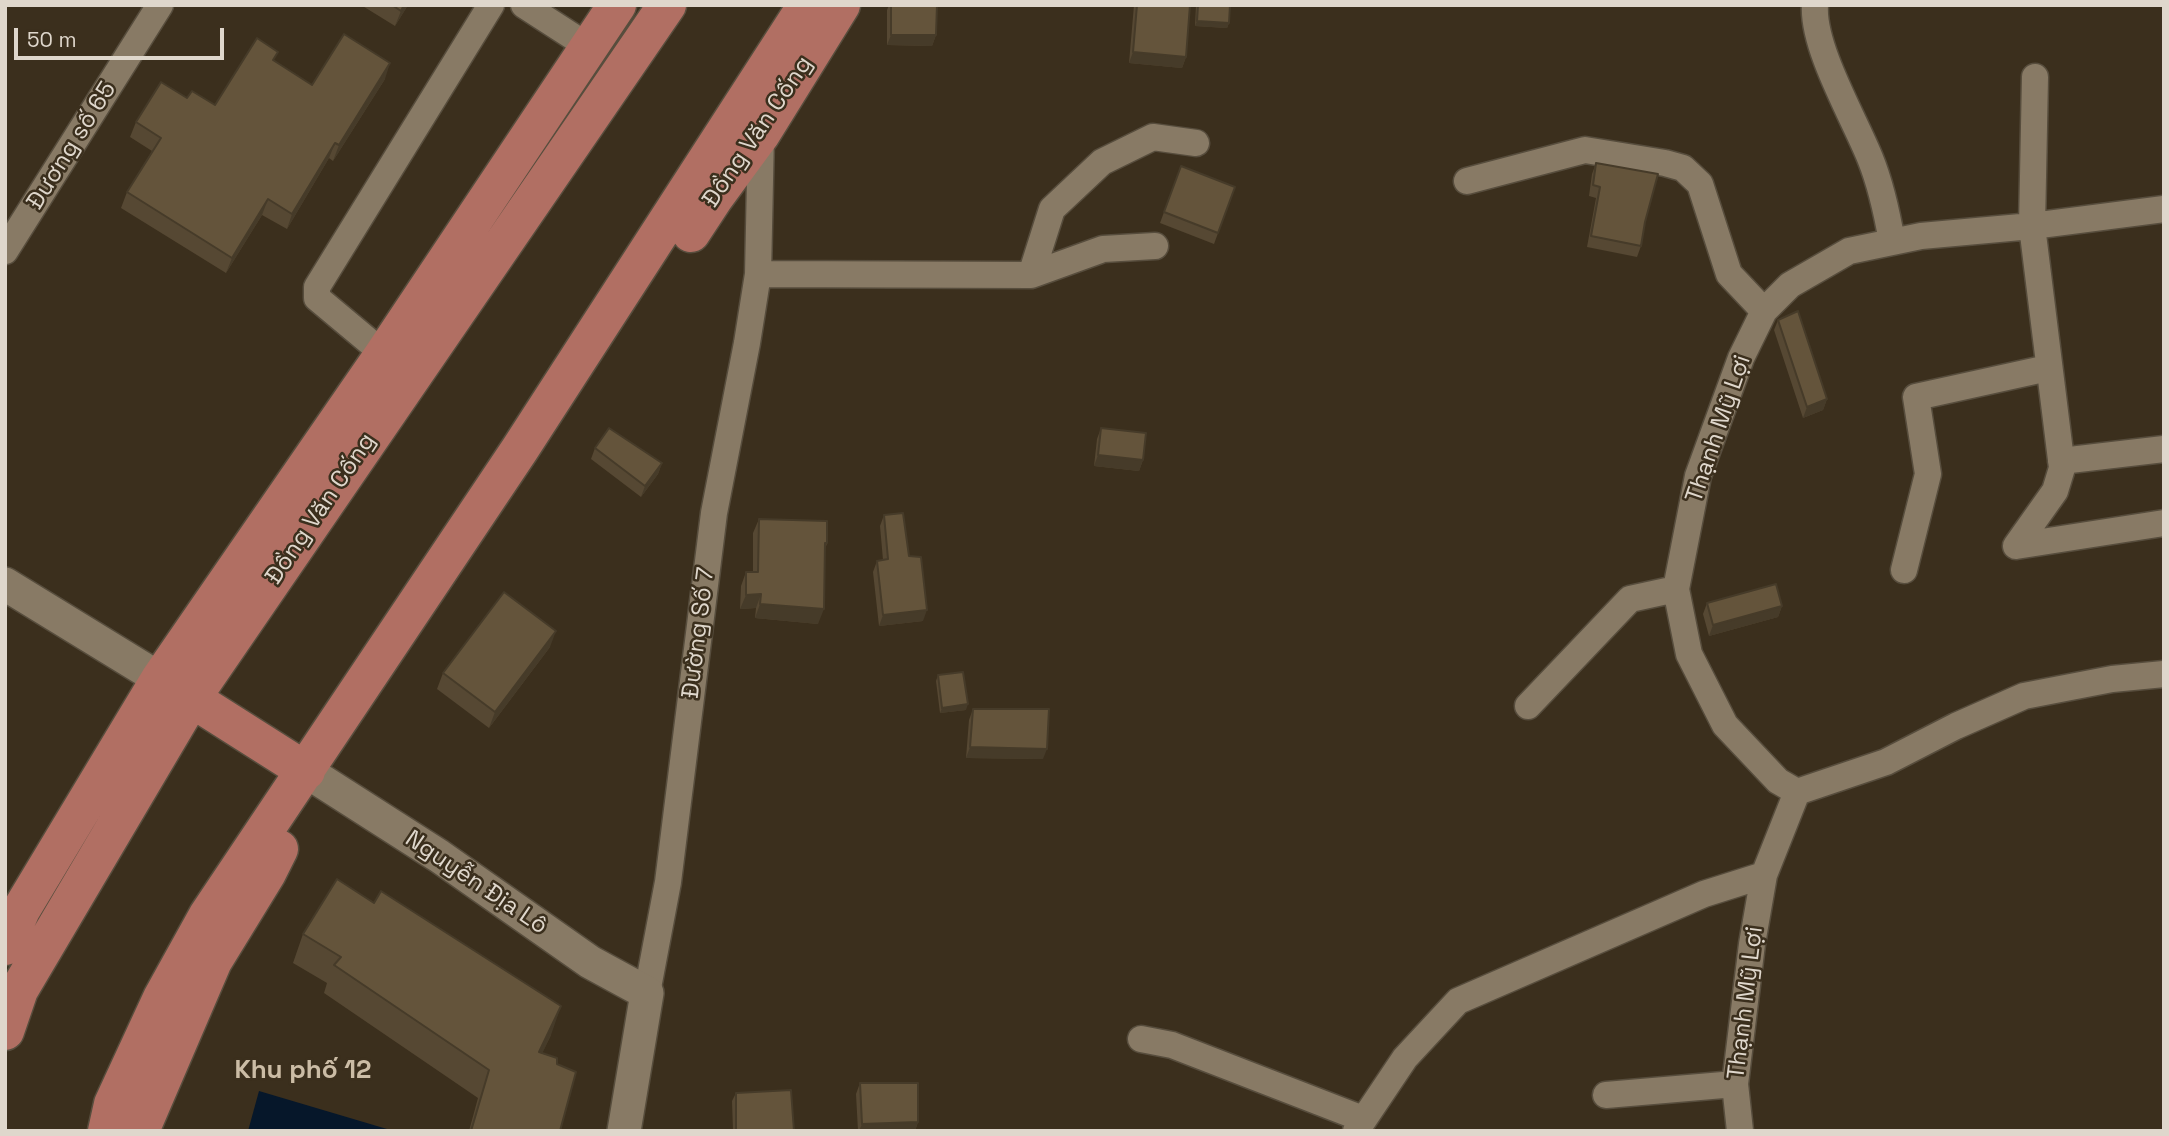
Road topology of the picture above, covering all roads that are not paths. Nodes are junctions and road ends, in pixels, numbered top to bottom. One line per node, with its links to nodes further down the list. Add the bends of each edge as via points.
1 (160, 5): 19 (street, Đương số 65)
2 (491, 5): 23 (street, via 317,286 317,298)
3 (524, 5): 9 (street)
4 (617, 5): 9 (main road, Đồng Văn Cống)
5 (667, 5): 10 (main road, Đồng Văn Cống)
6 (807, 5): 12 (main road, Đồng Văn Cống)
7 (841, 5): 12 (main road, Đồng Văn Cống)
8 (1815, 5): 17 (street, via 1814,18 1836,82 1879,181)
9 (589, 47): 10 (main road); 23 (main road, Đồng Văn Cống)
10 (624, 69): 23 (main road, Đồng Văn Cống)
11 (2035, 77): 16 (street)
12 (749, 124): 20 (street, Đường Số 7); 35 (main road, Đồng Văn Cống, via 520,449)
13 (1196, 143): 21 (street, via 1153,138 1102,162 1052,209)
14 (1467, 181): 22 (street, via 1585,150 1683,168 1700,184 1729,274)
15 (2164, 209): 16 (street, Thạnh Mỹ Lợi)
16 (2032, 226): 17 (street, Thạnh Mỹ Lợi); 24 (street)
17 (1892, 242): 22 (street, Thạnh Mỹ Lợi, via 1849,251 1790,285)
18 (1156, 246): 21 (street, via 1103,248)
19 (5, 251)
20 (758, 274): 21 (street); 39 (street, Đường Số 7, via 714,513 667,882)
21 (1031, 275)
22 (1764, 311): 30 (street, Thạnh Mỹ Lợi, via 1741,358 1698,476)
23 (398, 364): 32 (main road, Đồng Văn Cống); 33 (main road, Đồng Văn Cống)
24 (2048, 368): 26 (street); 28 (street, via 1916,397 1928,474)
25 (2164, 449): 26 (street)
26 (2061, 461): 27 (street, via 2055,491 2016,546)
27 (2164, 523)
28 (1905, 569)
29 (5, 584): 32 (street)
30 (1676, 589): 34 (street, via 1630,599); 36 (street, Thạnh Mỹ Lợi, via 1689,654 1725,725 1777,781)
31 (2164, 674): 36 (street, via 2024,696 1886,762)
32 (160, 679): 33 (main road); 38 (main road, Đồng Văn Cống, via 21,910)
33 (191, 699): 35 (main road); 40 (main road, Đồng Văn Cống, via 19,990)
34 (1528, 706)
35 (306, 771): 39 (street, Nguyễn Địa Lô, via 439,856 590,962); 45 (main road, Đồng Văn Cống, via 208,915 175,974 113,1104); 46 (main road, Đồng Văn Cống, via 289,829 213,961)
36 (1797, 792): 37 (street, Thạnh Mỹ Lợi)
37 (1763, 875): 42 (street, Thạnh Mỹ Lợi); 44 (street, via 1704,894 1458,1001 1405,1058)
38 (5, 946)
39 (647, 993): 47 (street, Đường Số 7)
40 (5, 1031)
41 (1141, 1039): 44 (street, via 1172,1045)
42 (1735, 1084): 43 (street); 48 (street, Thạnh Mỹ Lợi)
43 (1606, 1095)
44 (1359, 1125)
45 (107, 1131)
46 (140, 1131)
47 (624, 1131)
48 (1740, 1131)

